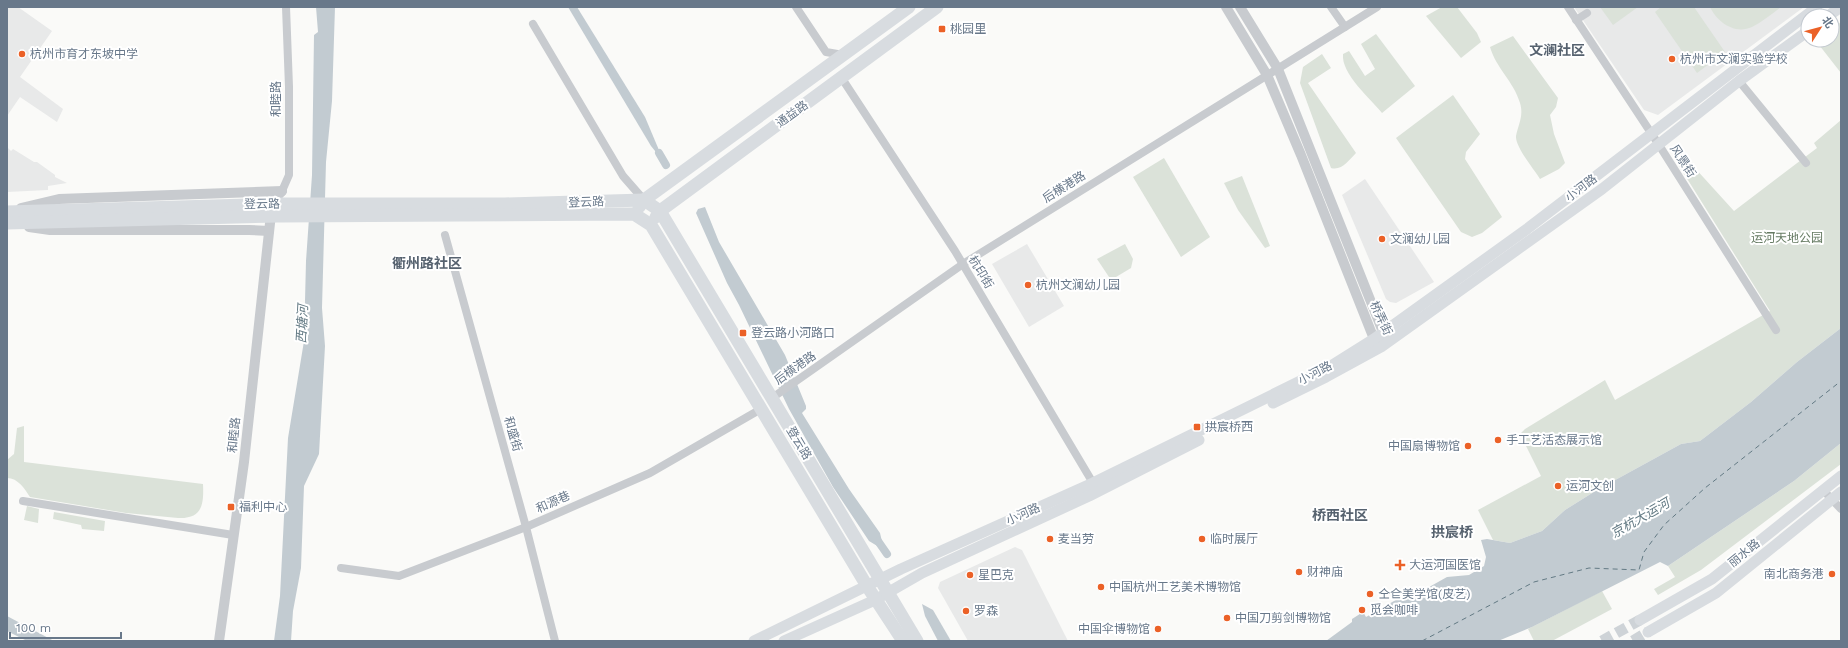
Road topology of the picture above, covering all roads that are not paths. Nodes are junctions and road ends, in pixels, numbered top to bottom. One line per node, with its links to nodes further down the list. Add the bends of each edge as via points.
1 (286, 7): 26 (street, 和睦路, via 289,175)
2 (796, 7): 16 (street)
3 (909, 7): 17 (main road, 通益路)
4 (937, 7): 21 (main road, 通益路)
5 (1226, 7): 20 (street, 桥弄街)
6 (1240, 7): 18 (street, 桥弄街)
7 (1331, 7): 14 (street)
8 (1377, 7): 14 (street, 后横港路)
9 (1568, 7): 12 (street, 风景街)
10 (1817, 7): 23 (main road, 小河路)
11 (1587, 13): 12 (street)
12 (1576, 20): 23 (street, 风景街)
13 (533, 24): 27 (street, via 623,176)
14 (1345, 27): 18 (street, 后横港路)
15 (1800, 37): 22 (main road, 小河路)
16 (826, 52): 17 (street); 19 (street)
17 (843, 56): 19 (main road, 通益路)
18 (1278, 69): 20 (street, 后横港路); 39 (street, 桥弄街)
19 (820, 72): 27 (main road, 通益路)
20 (1267, 75): 37 (street, 后横港路); 40 (street, 桥弄街)
21 (841, 77): 29 (main road, 通益路); 37 (street, 杭印街)
22 (1738, 81): 24 (main road, 小河路); 25 (street)
23 (1652, 135): 24 (street, 风景街); 39 (main road, 小河路)
24 (1659, 145): 38 (street, 风景街); 40 (main road, 小河路, via 1535,238)
25 (1806, 163)
26 (282, 190): 30 (street, via 59,199); 35 (street, 和睦路, via 273,201)
27 (644, 200): 28 (main road, 登云路); 29 (main road, 登云路); 32 (main road, 通益路)
28 (507, 210): 31 (main road, 登云路, via 281,204); 32 (main road, 登云路)
29 (660, 210): 34 (main road, 通益路); 41 (main road, 登云路)
30 (7, 211): 31 (main road, 登云路)
31 (123, 214): 33 (main road, 登云路)
32 (634, 214): 34 (main road, 登云路)
33 (7, 224): 35 (street, via 50,230)
34 (651, 225): 42 (main road, 登云路)
35 (269, 231): 51 (street, 和睦路, via 244,462)
36 (445, 235): 50 (street, 和盛街)
37 (963, 264): 41 (street, 后横港路); 44 (street, 杭印街)
38 (1776, 330)
39 (1383, 332): 40 (main road, 小河路)
40 (1377, 343): 44 (main road, 小河路); 55 (main road, 小河路, via 1326,377 1151,465 922,573)
41 (777, 395): 53 (main road, 登云路)
42 (761, 409): 50 (street, 和源巷, via 650,473); 54 (main road, 登云路)
43 (1841, 476): 45 (main road, 丽水路)
44 (1093, 484): 53 (main road, 小河路)
45 (1823, 490): 47 (street); 57 (main road, 丽水路, via 1712,579)
46 (1841, 492): 47 (main road, 丽水路)
47 (1832, 499): 49 (street); 58 (main road, 丽水路, via 1716,593)
48 (23, 501): 51 (street)
49 (1841, 509)
50 (526, 527): 52 (street, 和源巷, via 399,576); 60 (street, 和盛街)
51 (233, 536): 59 (street, 和睦路)
52 (341, 568)
53 (880, 579): 54 (main road, 小河路); 55 (main road, 登云路)
54 (867, 586): 56 (main road, 登云路); 61 (main road, 小河路)
55 (888, 592): 56 (main road, 小河路); 64 (main road, 登云路)
56 (876, 600): 62 (main road, 小河路); 63 (main road, 登云路)
57 (1640, 620)
58 (1648, 632)
59 (219, 641)
60 (555, 641)
61 (754, 641)
62 (784, 641)
63 (903, 641)
64 (917, 641)

